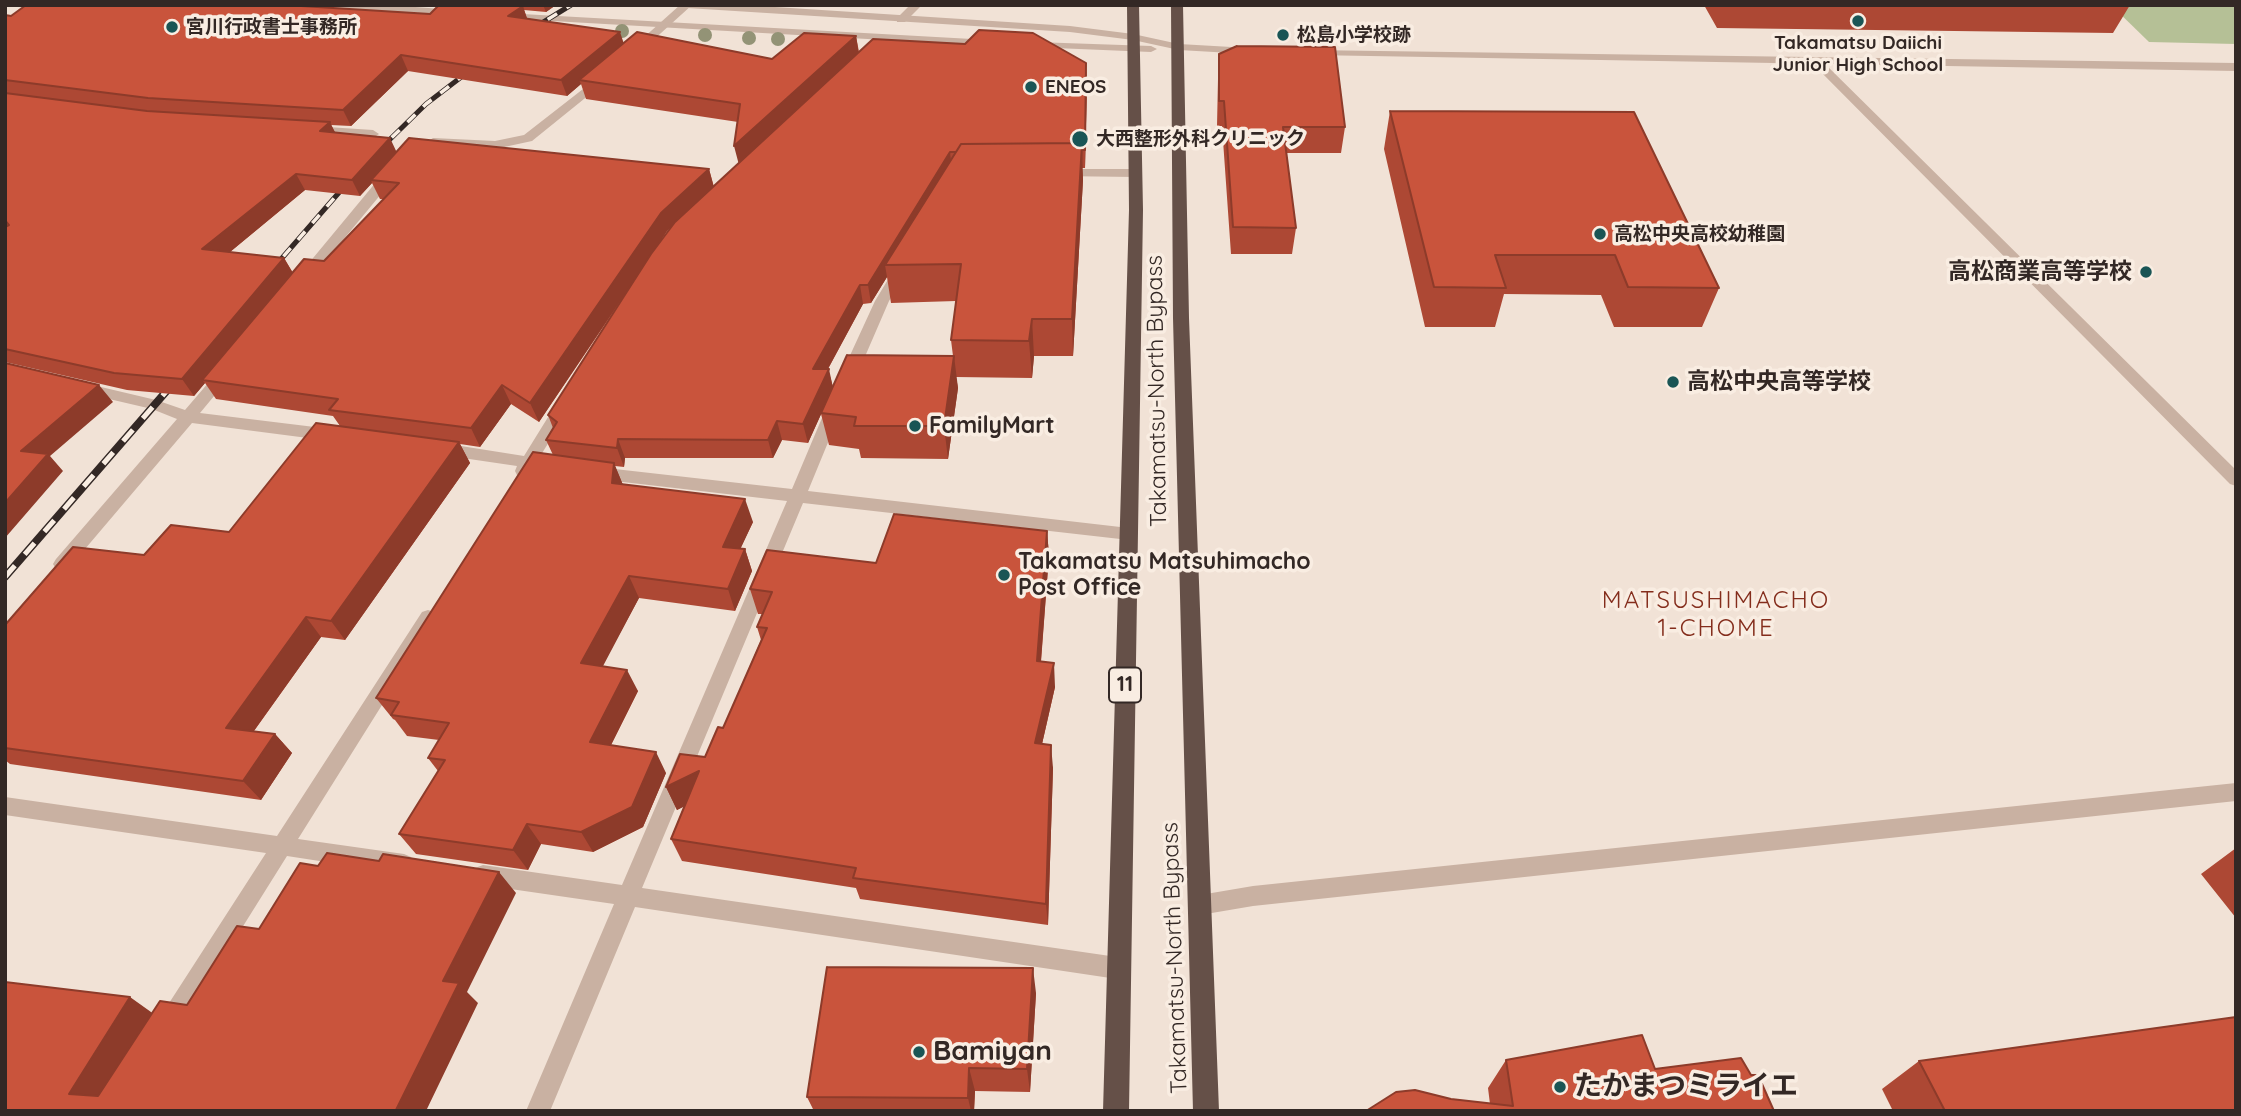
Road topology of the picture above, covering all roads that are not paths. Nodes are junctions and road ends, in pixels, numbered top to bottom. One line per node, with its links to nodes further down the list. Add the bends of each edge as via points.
1 (335, 5): 6 (street)
2 (687, 5): 8 (street); 9 (street)
3 (917, 5): 8 (street)
4 (1133, 5): 12 (highway, Takamatsu-North Bypass / 11)
5 (1177, 5): 14 (highway, Takamatsu-North Bypass)
6 (470, 14)
7 (496, 16): 9 (street)
8 (901, 20): 12 (street, via 1070,29)
9 (664, 25): 10 (street); 22 (street, via 528,138 495,145)
10 (885, 38): 11 (street); 17 (street)
11 (1006, 44)
12 (1133, 44): 13 (street); 14 (street); 25 (highway, Takamatsu-North Bypass / 11)
13 (1020, 45)
14 (1179, 47): 15 (street); 49 (highway, Takamatsu-North Bypass, via 1181,318)
15 (1260, 51)
16 (1300, 52): 18 (street)
17 (865, 54)
18 (1815, 60): 19 (street); 37 (street)
19 (2236, 67)
20 (294, 129): 21 (street)
21 (373, 134)
22 (421, 141)
23 (404, 160): 27 (street)
24 (1040, 173): 25 (street)
25 (1136, 173): 40 (highway, Takamatsu-North Bypass / 11)
26 (910, 255): 39 (street, via 882,301)
27 (295, 288)
28 (233, 363): 31 (street)
29 (71, 385): 31 (street)
30 (572, 394): 34 (street)
31 (189, 417): 32 (street); 41 (street)
32 (344, 437)
33 (423, 447): 34 (street)
34 (529, 461): 35 (street); 38 (street)
35 (558, 469)
36 (586, 472): 39 (street)
37 (2236, 480)
38 (514, 485)
39 (795, 496): 40 (street); 48 (street)
40 (1129, 534): 50 (highway, Takamatsu-North Bypass / 11)
41 (49, 580)
42 (439, 601): 45 (street)
43 (2236, 792): 49 (street)
44 (5, 806): 45 (street)
45 (281, 845): 46 (street); 51 (street)
46 (425, 867)
47 (465, 873): 48 (street)
48 (629, 897): 50 (street); 52 (street)
49 (1200, 905): 54 (highway, Takamatsu-North Bypass)
50 (1117, 968): 53 (highway, Takamatsu-North Bypass / 11)
51 (158, 1042)
52 (538, 1111)
53 (1116, 1111)
54 (1206, 1111)

